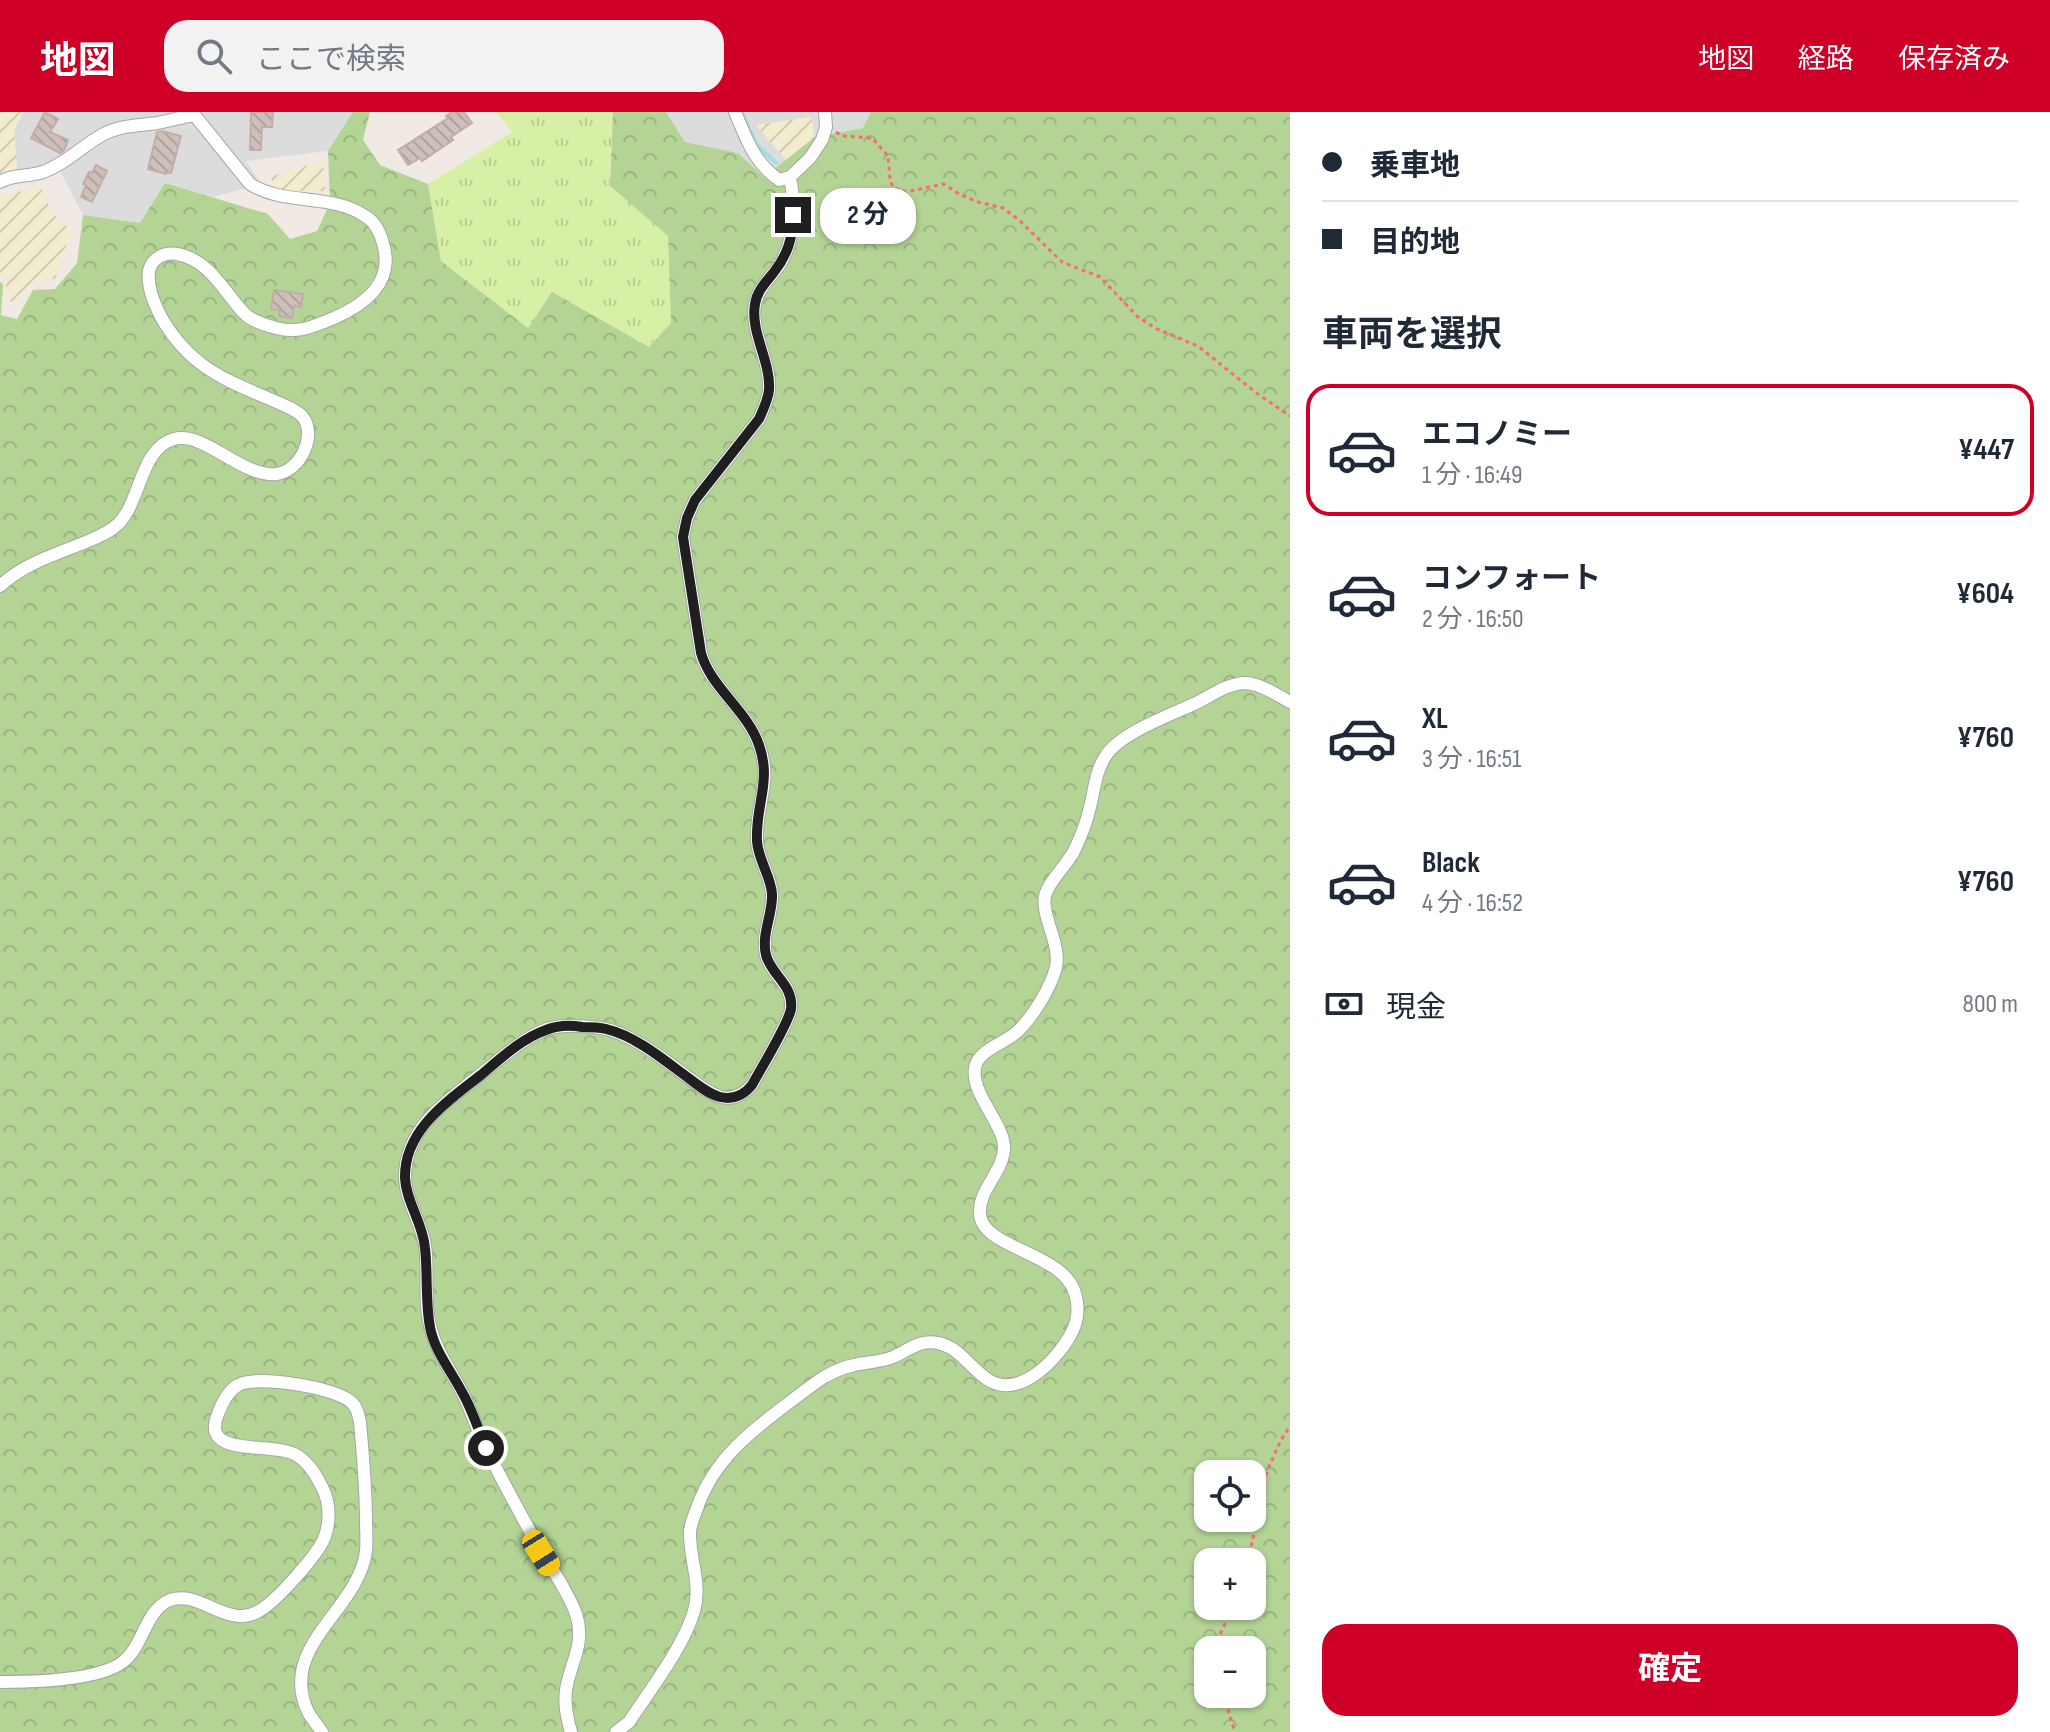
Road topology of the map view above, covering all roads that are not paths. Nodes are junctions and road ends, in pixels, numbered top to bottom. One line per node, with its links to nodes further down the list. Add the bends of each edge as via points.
1 (735, 112): 4 (street, via 764,168 779,180)
2 (825, 112): 4 (street, via 822,140)
3 (193, 114): 5 (street, via 121,128 40,173); 6 (street, via 261,191 364,214 385,248 383,276 368,299 345,313 291,331 245,315 216,277 195,261 177,254 155,259 150,268 152,298 182,348 213,374 303,417 307,444 296,464 276,474 250,468 190,439 175,438 153,454 121,522 21,569)
4 (790, 177): 10 (street, via 793,234 787,254 754,307 769,393 759,419 695,500 683,537 705,666 738,708 765,762 757,820 757,846 772,893 765,942 767,957 791,997 790,1014 752,1085 735,1098 705,1090 627,1037 606,1029 548,1029 514,1048 446,1101 426,1122 407,1156 407,1193 425,1246 430,1329 486,1448 577,1617 580,1642 565,1711)
5 (0, 182)
6 (0, 586)
7 (1290, 702): 11 (street, via 1240,683 1154,722 1108,751 1078,843 1045,896 1057,963 1050,985 1019,1031 978,1059 974,1068 975,1083 1004,1149 982,1201 983,1224 993,1235 1065,1273 1078,1301 1071,1334 1036,1374 1002,1385 988,1380 943,1343 925,1342 892,1358 850,1366 823,1378 750,1432 716,1468 690,1525 697,1586 686,1634 629,1722)
8 (0, 1682): 9 (street, via 82,1677 106,1670 124,1661 156,1610 178,1597 234,1616 258,1612 271,1601 325,1537 327,1498 297,1455 223,1442 214,1429 224,1400 243,1383 305,1385 332,1392 357,1409 366,1501 366,1553 359,1575 317,1635 301,1677 302,1695)
9 (322, 1732)
10 (571, 1732)
11 (616, 1732)

